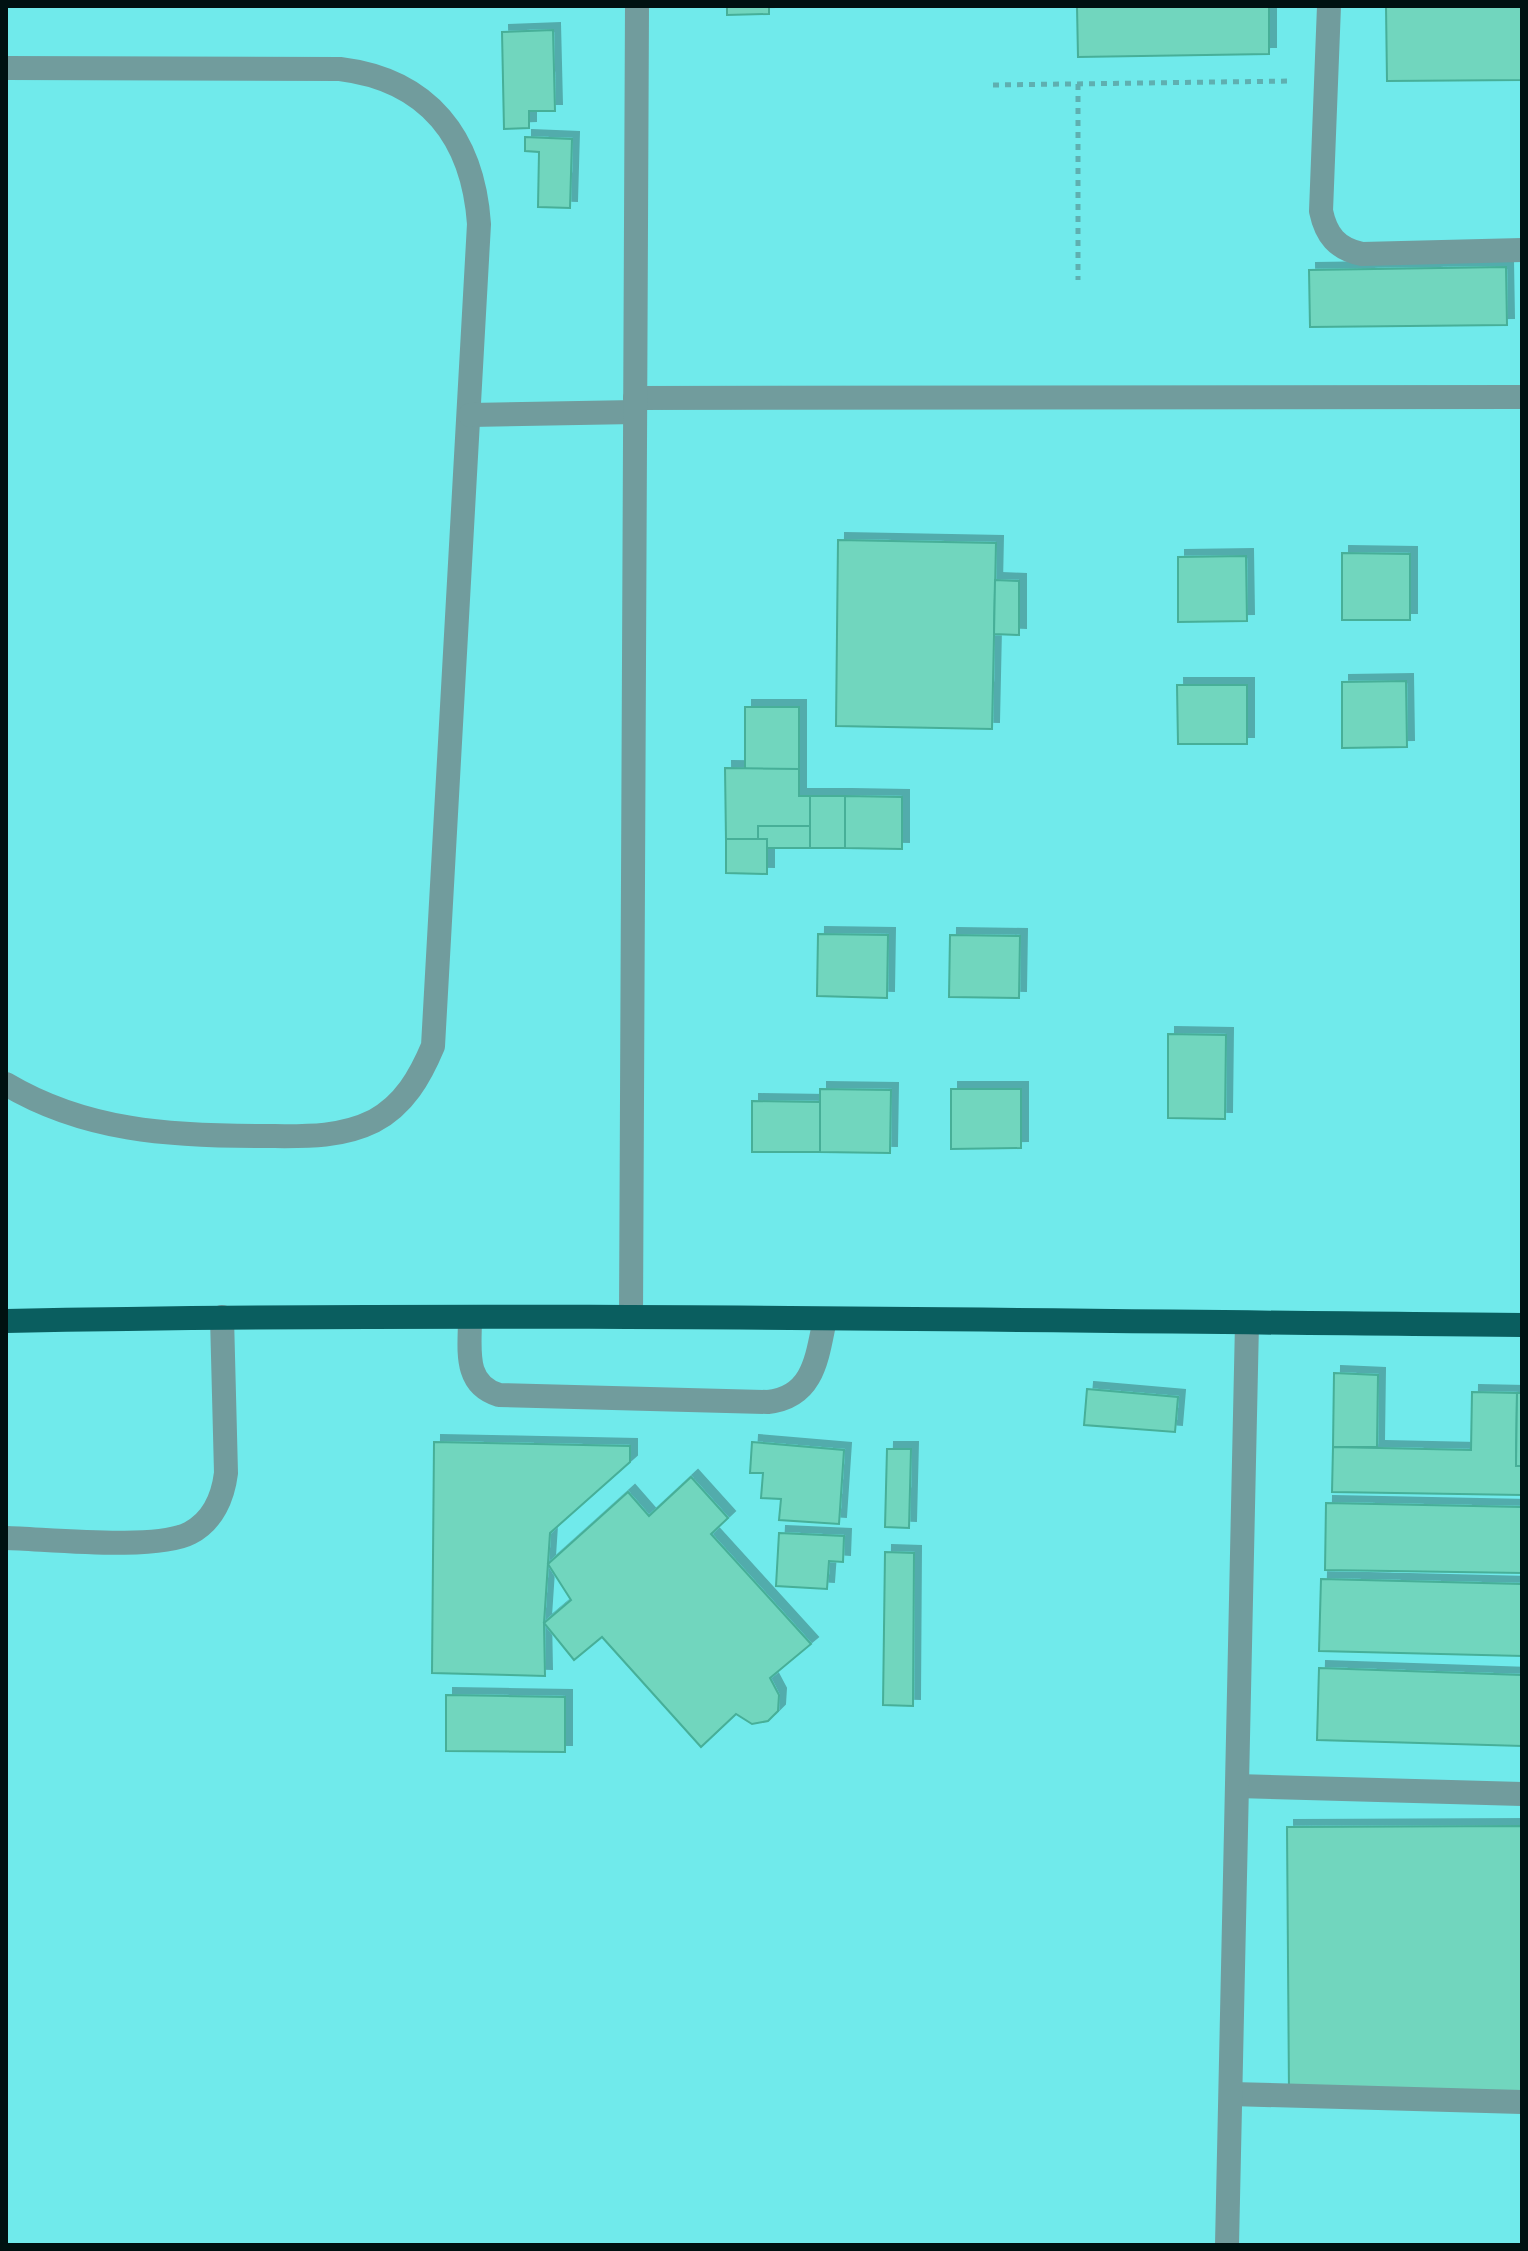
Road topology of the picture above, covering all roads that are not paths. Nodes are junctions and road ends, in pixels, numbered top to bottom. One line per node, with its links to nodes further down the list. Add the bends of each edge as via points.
1 (637, 6): 6 (street)
2 (1329, 6): 4 (street, via 1321,211 1323,224 1338,245 1362,254)
3 (6, 68): 7 (street, via 340,69 368,72 420,97 457,141 477,196)
4 (1522, 250)
5 (1522, 397): 6 (street)
6 (635, 405): 7 (street); 10 (street)
7 (470, 415): 8 (street, via 433,1046 420,1075 401,1101 375,1120 346,1132 314,1136 147,1133 59,1110)
8 (6, 1084)
9 (222, 1317): 11 (main road); 13 (main road); 16 (street, via 226,1473 224,1491 205,1522 190,1533 154,1541)
10 (631, 1317): 11 (main road); 12 (main road)
11 (470, 1318): 12 (street, via 471,1373 478,1384 499,1395 768,1402 795,1394 806,1384 814,1371)
12 (825, 1319): 14 (main road)
13 (6, 1321)
14 (1247, 1323): 15 (main road); 17 (street)
15 (1522, 1325)
16 (6, 1538)
17 (1237, 1786): 18 (street); 19 (street)
18 (1522, 1794)
19 (1231, 2094): 20 (street); 21 (street)
20 (1522, 2102)
21 (1227, 2245)

